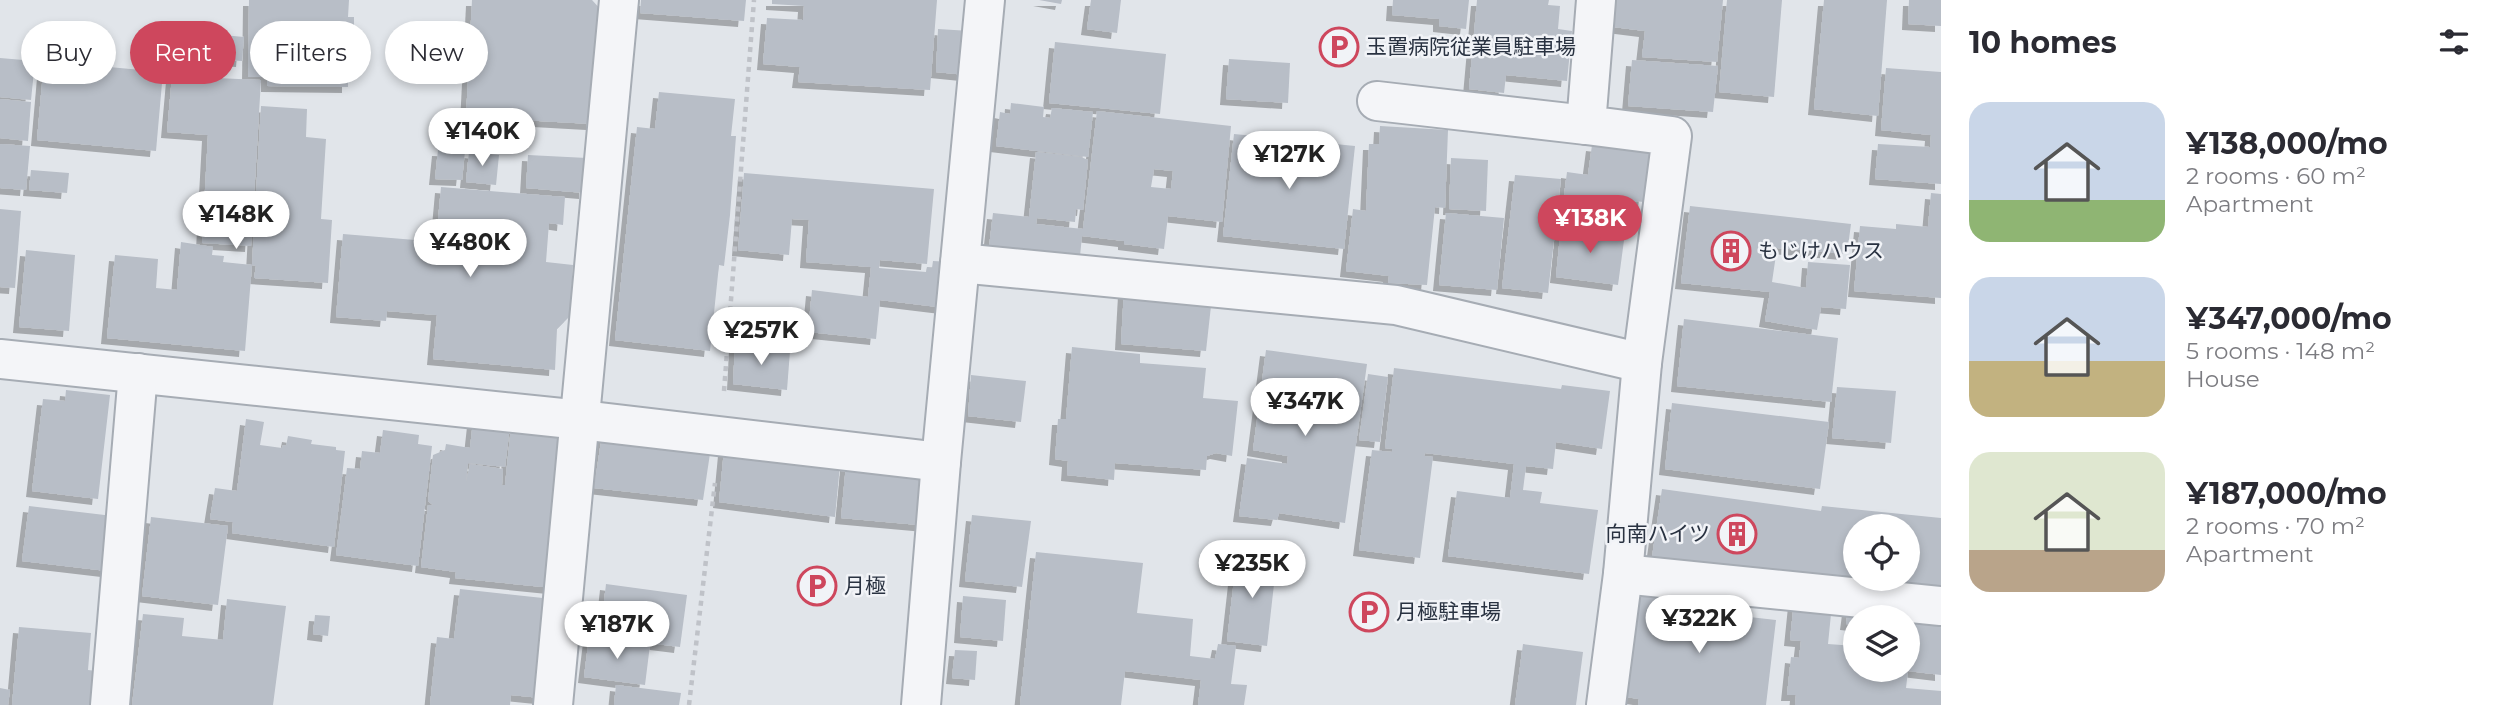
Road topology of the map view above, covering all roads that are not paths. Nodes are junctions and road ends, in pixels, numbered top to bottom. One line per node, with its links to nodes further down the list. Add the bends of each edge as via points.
1 (619, 0): 10 (street)
2 (985, 0): 6 (street)
3 (1596, 0): 5 (street)
4 (1377, 101): 5 (street)
5 (1586, 125): 8 (street, via 1672,136)
6 (960, 263): 8 (street, via 1396,305); 11 (street)
7 (0, 359): 9 (street)
8 (1642, 363): 12 (street)
9 (138, 373): 10 (street); 14 (street)
10 (581, 420): 11 (street); 15 (street)
11 (941, 462): 16 (street)
12 (1623, 575): 13 (street); 17 (street)
13 (1941, 606)
14 (110, 705)
15 (553, 705)
16 (921, 705)
17 (1606, 705)

